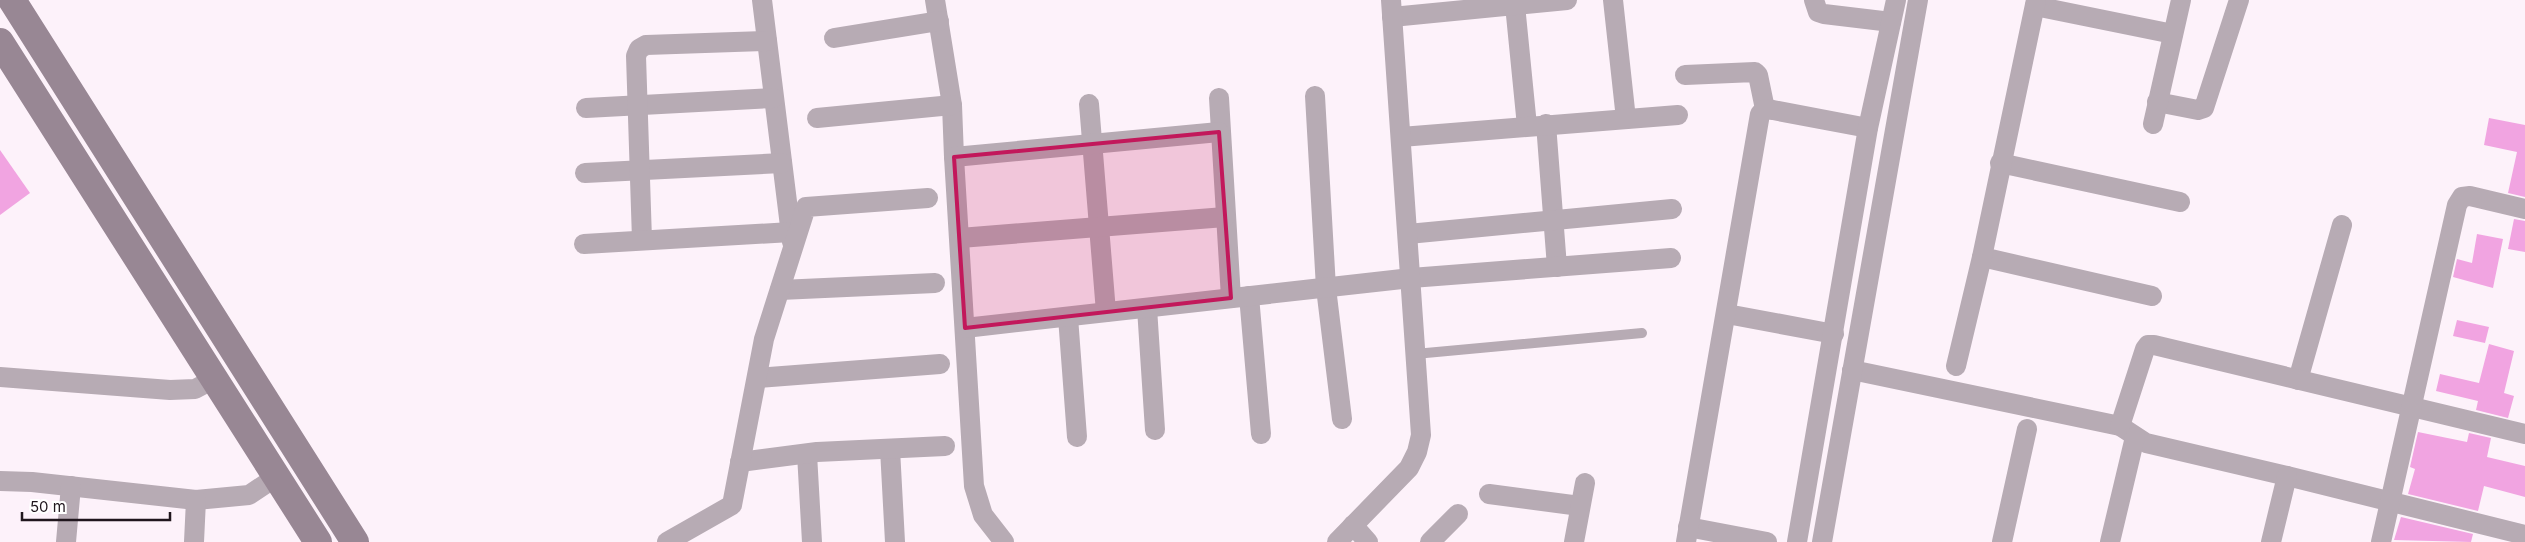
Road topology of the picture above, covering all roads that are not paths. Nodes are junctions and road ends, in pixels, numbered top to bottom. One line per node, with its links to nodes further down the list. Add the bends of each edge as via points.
1 (12, 0): 40 (main road)
2 (762, 0): 19 (street)
3 (935, 0): 15 (street)
4 (1567, 0): 11 (street)
5 (1613, 0): 33 (street)
6 (1814, 0): 16 (street, via 1818,12 1824,14)
7 (1896, 0): 16 (street)
8 (1918, 0): 79 (street)
9 (2181, 0): 17 (street)
10 (2239, 0): 25 (street, via 2204,108 2198,110)
11 (1539, 1): 13 (street)
12 (2035, 3): 17 (street); 43 (street)
13 (1515, 5): 14 (street); 35 (street)
14 (1391, 8): 38 (street)
15 (939, 21): 18 (street); 27 (street)
16 (1891, 22): 36 (street)
17 (2173, 34): 25 (street)
18 (834, 38)
19 (767, 41): 23 (street); 28 (street, via 646,45 636,56)
20 (0, 42): 44 (main road)
21 (1685, 75): 30 (street, via 1755,72)
22 (1315, 96): 65 (street)
23 (773, 98): 28 (street); 42 (street)
24 (1219, 98): 37 (street)
25 (2157, 102): 34 (street)
26 (1090, 104): 39 (street)
27 (952, 105): 32 (street); 41 (street)
28 (637, 107): 29 (street); 45 (street)
29 (586, 108)
30 (1765, 109): 36 (street); 71 (street, via 1756,123)
31 (1678, 115): 33 (street)
32 (817, 118)
33 (1626, 119): 35 (street)
34 (2153, 124)
35 (1537, 125): 38 (street); 52 (street)
36 (1868, 128): 75 (street)
37 (1219, 132): 39 (street); 51 (street)
38 (1401, 137): 55 (street)
39 (1092, 145): 41 (street); 54 (street)
40 (107, 151): 44 (main road); 84 (main road)
41 (954, 157): 56 (street)
42 (782, 163): 45 (street); 58 (street)
43 (2000, 163): 48 (street); 60 (street)
44 (80, 168): 82 (main road)
45 (639, 170): 46 (street); 57 (street)
46 (585, 173)
47 (928, 198): 58 (street, via 806,207)
48 (2180, 202)
49 (1672, 209): 52 (street)
50 (2525, 209): 85 (street, via 2470,196 2462,197 2457,205)
51 (1224, 216): 54 (street); 68 (street)
52 (1553, 222): 55 (street); 62 (street)
53 (2342, 225): 83 (street)
54 (1099, 227): 56 (street); 70 (street)
55 (1408, 234): 63 (street)
56 (960, 238): 73 (street)
57 (642, 240): 58 (street); 59 (street)
58 (792, 240): 66 (street)
59 (584, 244)
60 (1982, 257): 67 (street); 78 (street)
61 (1670, 258): 62 (street)
62 (1557, 267): 63 (street)
63 (1412, 278): 65 (street); 76 (street)
64 (935, 283): 66 (street)
65 (1326, 288): 68 (street); 87 (street)
66 (780, 290): 81 (street, via 764,339)
67 (2152, 296)
68 (1240, 297): 69 (street); 92 (street)
69 (1147, 308): 70 (street); 89 (street)
70 (1106, 312): 72 (street)
71 (1726, 314): 75 (street); 109 (street)
72 (1068, 317): 73 (street); 93 (street)
73 (965, 328): 118 (street, via 974,486 983,515)
74 (1642, 333): 76 (lane)
75 (1834, 334): 124 (street)
76 (1414, 354): 108 (street, via 1421,435 1417,452 1409,468)
77 (940, 364): 81 (street)
78 (1956, 366)
79 (1852, 370): 91 (street); 125 (street)
80 (0, 377): 82 (street, via 170,390 195,389)
81 (757, 378): 97 (street)
82 (214, 379): 86 (main road)
83 (2298, 380): 85 (street); 91 (street, via 2148,345)
84 (264, 396): 86 (main road); 115 (main road)
85 (2411, 408): 90 (street); 105 (street)
86 (236, 413): 99 (main road)
87 (1342, 419)
88 (2027, 429): 126 (street)
89 (1155, 430)
90 (2524, 430)
91 (2128, 432): 98 (street, via 2146,443); 127 (street)
92 (1261, 434)
93 (1077, 437)
94 (945, 446): 95 (street)
95 (890, 449): 96 (street); 117 (street)
96 (807, 454): 97 (street); 116 (street)
97 (740, 462): 111 (street, via 732,505)
98 (2287, 476): 105 (street); 128 (street)
99 (276, 477): 104 (street, via 249,495); 114 (main road)
100 (0, 480): 102 (street)
101 (1585, 483): 106 (street)
102 (71, 486): 104 (street); 112 (street)
103 (1489, 494): 106 (street)
104 (196, 500): 113 (street)
105 (2391, 502): 110 (street); 129 (street)
106 (1580, 506): 122 (street)
107 (1458, 514): 121 (street)
108 (1353, 525): 119 (street); 120 (street)
109 (1687, 534): 123 (street)
110 (2512, 536)
111 (681, 539)
112 (66, 542)
113 (194, 542)
114 (318, 542)
115 (355, 542)
116 (812, 542)
117 (894, 542)
118 (1004, 542)
119 (1337, 542)
120 (1368, 542)
121 (1430, 542)
122 (1574, 542)
123 (1767, 542)
124 (1797, 542)
125 (1822, 542)
126 (2002, 542)
127 (2110, 542)
128 (2271, 542)
129 (2382, 542)

